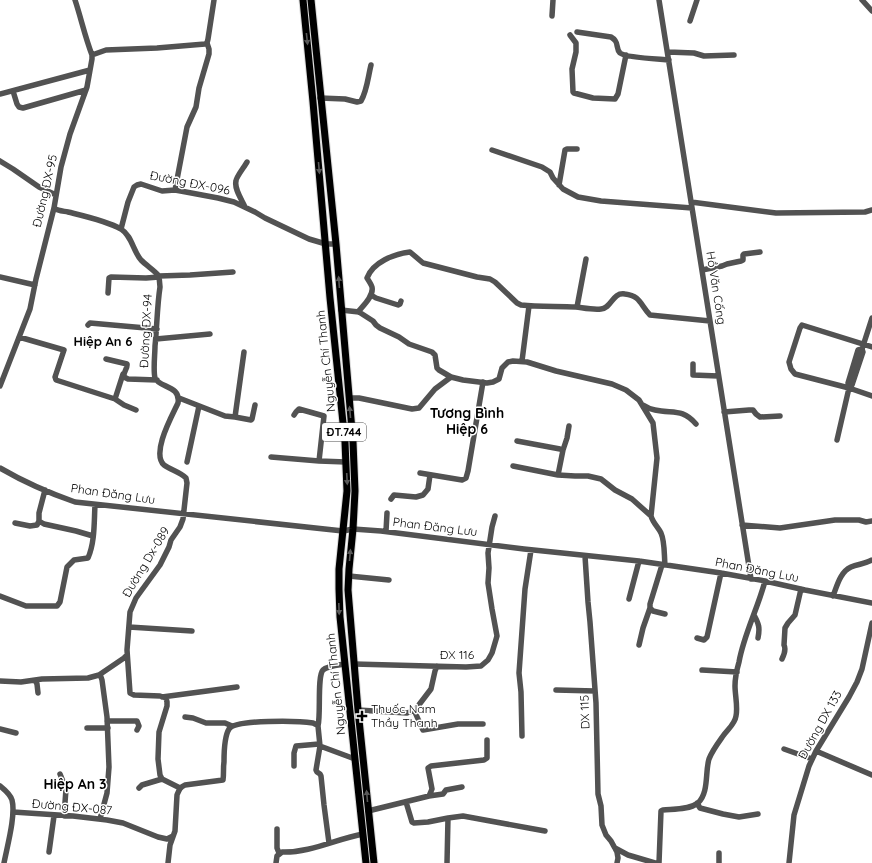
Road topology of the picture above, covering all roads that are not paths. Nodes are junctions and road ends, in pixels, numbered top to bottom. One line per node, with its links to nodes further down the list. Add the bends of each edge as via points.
1 (75, 0): 16 (street, Đường ĐX-95)
2 (214, 0): 14 (street)
3 (303, 0): 38 (main road, Nguyễn Chí Thanh / ĐT.744, one-way to 38)
4 (311, 0): 25 (main road, Nguyễn Chí Thanh / ĐT.744)
5 (553, 0): 10 (street)
6 (660, 0): 15 (street, Hồ Văn Cống)
7 (697, 0): 11 (street)
8 (862, 0): 9 (street)
9 (872, 11)
10 (552, 16)
11 (690, 21)
12 (577, 32): 17 (street, via 611,37 617,42 618,51)
13 (570, 35): 17 (street, via 576,42 572,69 574,93 593,98 615,99)
14 (207, 43): 16 (street, via 106,50); 31 (street, via 209,54 196,106 187,127)
15 (668, 52): 18 (street, via 704,56); 19 (street, Hồ Văn Cống)
16 (92, 55): 21 (street, Đường ĐX-95)
17 (626, 55): 19 (street)
18 (734, 55)
19 (669, 60): 33 (street, Hồ Văn Cống)
20 (371, 65): 25 (street, via 361,101)
21 (90, 70): 22 (street, Đường ĐX-95); 23 (street)
22 (86, 90): 23 (street, via 23,108 17,104); 32 (street, Đường ĐX-95, via 70,134)
23 (13, 91): 24 (street)
24 (0, 94)
25 (320, 98): 39 (main road, Nguyễn Chí Thanh / ĐT.744)
26 (577, 149): 30 (street, via 565,150)
27 (492, 150): 30 (street, via 542,167 550,172)
28 (0, 161): 32 (street)
29 (247, 162): 34 (street, via 236,180 236,188)
30 (559, 185): 33 (street, via 563,190 578,197)
31 (175, 190): 34 (street, Đường ĐX-096, via 218,198); 37 (street, Đường ĐX-096, via 162,191 137,184 128,202)
32 (56, 195): 35 (street, Đường ĐX-95)
33 (692, 205): 36 (street, via 776,213); 42 (street, Hồ Văn Cống)
34 (245, 207): 38 (street, Đường ĐX-096, via 309,239)
35 (54, 208): 37 (street); 46 (street, Đường ĐX-95)
36 (872, 210)
37 (121, 229): 45 (street, via 140,259)
38 (326, 244): 39 (street, Đường ĐX-096); 76 (main road, Nguyễn Chí Thanh / ĐT.744)
39 (336, 244): 52 (main road, Nguyễn Chí Thanh / ĐT.744, one-way to 39)
40 (760, 252): 42 (street, via 744,254 742,260)
41 (586, 259): 51 (street)
42 (702, 270): 55 (street, Hồ Văn Cống)
43 (233, 272): 45 (street)
44 (0, 277): 46 (street)
45 (159, 277): 47 (street, via 111,277); 57 (street, Đường ĐX-94)
46 (35, 285): 59 (street, Đường ĐX-95)
47 (108, 293)
48 (371, 295): 49 (street, via 398,305); 50 (street, via 372,287 367,278 377,265 383,260 410,252 423,263 490,279 517,303); 53 (street)
49 (401, 301)
50 (529, 306): 51 (street); 65 (street)
51 (577, 307): 55 (street, via 601,310 614,297 626,294 636,297 650,315)
52 (341, 310): 53 (street); 77 (main road, Nguyễn Chí Thanh / ĐT.744)
53 (358, 312): 69 (street, via 409,344 432,352 437,368)
54 (872, 318): 61 (street)
55 (710, 321): 68 (street, Hồ Văn Cống)
56 (88, 325): 57 (street, via 90,323)
57 (156, 329): 60 (street, Đường ĐX-94)
58 (210, 334): 60 (street)
59 (20, 337): 72 (street, Đường ĐX-95); 78 (street, via 64,350 56,380)
60 (156, 339): 70 (street, Đường ĐX-94, via 154,361)
61 (862, 346): 62 (street); 73 (street, via 863,352 856,366 852,385); 73 (street, via 802,325 789,362 791,370 796,374)
62 (872, 347)
63 (244, 352): 86 (street)
64 (106, 359): 67 (street, via 127,364)
65 (522, 361): 71 (street, via 508,362 502,368 499,379); 80 (street, via 612,384 626,390)
66 (693, 364): 68 (street, via 693,375)
67 (123, 374): 70 (street, via 128,379); 78 (street)
68 (718, 376): 83 (street, Hồ Văn Cống)
69 (450, 377): 71 (street); 77 (street, via 435,389 419,408)
70 (157, 380): 75 (street, Đường ĐX-94, via 174,391)
71 (483, 382): 99 (street, via 466,478 462,480)
72 (0, 386)
73 (849, 387): 74 (street); 89 (street)
74 (872, 396)
75 (179, 398): 81 (street); 105 (street, via 165,432 160,458 164,464 186,478)
76 (340, 398): 77 (main road); 95 (main road, Nguyễn Chí Thanh / ĐT.744)
77 (349, 398): 112 (main road, Nguyễn Chí Thanh / ĐT.744, one-way to 77, via 355,491)
78 (115, 399): 82 (street)
79 (255, 405): 86 (street, via 251,420)
80 (642, 405): 87 (street, via 653,410 685,414); 107 (street, via 653,423 657,458)
81 (199, 406): 86 (street); 94 (street)
82 (136, 410)
83 (724, 412): 85 (street, via 753,410 760,416); 111 (street, Hồ Văn Cống)
84 (294, 415): 93 (street, via 299,410 324,416)
85 (780, 416)
86 (235, 417)
87 (696, 424)
88 (569, 426): 91 (street)
89 (837, 440)
90 (518, 441): 91 (street)
91 (564, 450): 100 (street)
92 (271, 457): 93 (street)
93 (319, 461): 95 (street)
94 (187, 462)
95 (346, 462): 113 (main road, Nguyễn Chí Thanh / ĐT.744, one-way to 113, via 347,490)
96 (513, 466): 100 (street)
97 (0, 468): 101 (street, Phan Đăng Lưu)
98 (420, 473): 99 (street)
99 (430, 475): 102 (street, via 428,489 423,495 394,495)
100 (558, 475): 107 (street, via 600,479 632,499)
101 (45, 490): 103 (street, Phan Đăng Lưu, via 75,502); 108 (street)
102 (391, 499)
103 (95, 505): 105 (street, Phan Đăng Lưu); 115 (street)
104 (387, 513): 114 (street)
105 (183, 514): 113 (street, Phan Đăng Lưu); 136 (street, Đường Dx-089, via 180,527 160,565 131,607)
106 (495, 516): 116 (street, ĐX 116)
107 (651, 516): 121 (street, via 664,544)
108 (39, 521): 110 (street, via 37,526); 115 (street)
109 (872, 522): 111 (street, via 835,520 780,528)
110 (15, 523)
111 (742, 525): 124 (street, Hồ Văn Cống)
112 (353, 529): 113 (street, Phan Đăng Lưu); 114 (street, Phan Đăng Lưu); 123 (main road, Nguyễn Chí Thanh / ĐT.744, one-way to 112)
113 (343, 530): 143 (main road, Nguyễn Chí Thanh / ĐT.744, one-way to 143, via 338,589)
114 (386, 531): 116 (street, Phan Đăng Lưu)
115 (93, 536): 128 (street, via 88,558 74,560 67,567 58,606 26,606)
116 (489, 545): 117 (street, Phan Đăng Lưu); 145 (street, ĐX 116, via 488,583 497,636 492,653 481,666)
117 (531, 550): 118 (street, Phan Đăng Lưu); 168 (street, via 525,590 519,673)
118 (586, 556): 120 (street, Phan Đăng Lưu); 153 (street, DX 115)
119 (872, 560): 129 (street, via 845,571)
120 (639, 561): 121 (street, Phan Đăng Lưu); 130 (street)
121 (663, 565): 122 (street, Phan Đăng Lưu); 132 (street)
122 (721, 573): 124 (street, Phan Đăng Lưu); 138 (street, via 707,636 704,640)
123 (349, 576): 125 (street); 144 (main road, Nguyễn Chí Thanh / ĐT.744)
124 (751, 579): 126 (street, Phan Đăng Lưu)
125 (390, 580)
126 (765, 581): 127 (street, Phan Đăng Lưu); 134 (street)
127 (801, 589): 129 (street, Phan Đăng Lưu); 142 (street, via 795,615 786,628)
128 (0, 596)
129 (832, 596): 131 (street, Phan Đăng Lưu)
130 (629, 599)
131 (872, 603)
132 (650, 608): 133 (street); 140 (street)
133 (664, 614)
134 (754, 615): 139 (street, via 759,622); 147 (street)
135 (872, 623): 172 (street, Đường DX 133, via 862,669)
136 (129, 627): 137 (street); 141 (street, Đường Dx-089)
137 (192, 631)
138 (697, 638)
139 (758, 638)
140 (639, 645)
141 (127, 655): 148 (street); 155 (street, Đường Dx-089, via 130,693)
142 (782, 659)
143 (345, 664): 162 (street, via 322,670); 174 (main road, Nguyễn Chí Thanh / ĐT.744)
144 (354, 664): 145 (street, ĐX 116); 156 (main road, Nguyễn Chí Thanh / ĐT.744)
145 (437, 666): 157 (street, via 431,689)
146 (702, 670): 147 (street)
147 (737, 672): 186 (street, via 737,715 709,760 703,795)
148 (99, 676): 149 (street); 159 (street, via 102,680)
149 (35, 680): 150 (street); 154 (street)
150 (0, 681)
151 (237, 687): 155 (street)
152 (556, 690): 153 (street)
153 (595, 691): 199 (street, DX 115, via 598,794 602,826)
154 (38, 693)
155 (162, 697): 179 (street, via 166,698 167,702 160,732 158,758)
156 (358, 710): 157 (street, via 407,713); 173 (main road, Nguyễn Chí Thanh / ĐT.744)
157 (414, 710): 160 (street, via 423,730 458,724)
158 (185, 717): 161 (street)
159 (107, 721): 164 (street); 166 (street, via 137,721)
160 (484, 724)
161 (232, 726): 162 (street, via 280,721 307,722); 183 (street, via 226,738 223,780 185,785)
162 (318, 726): 170 (street)
163 (87, 728): 164 (street)
164 (108, 728): 193 (street, via 107,793)
165 (0, 729): 167 (street)
166 (137, 730)
167 (16, 733)
168 (522, 736)
169 (487, 740): 184 (street, via 487,758 484,760 428,768 432,789)
170 (319, 745): 174 (street); 176 (street, via 296,746); 198 (street, via 316,772 321,776)
171 (784, 749): 175 (street)
172 (816, 751): 175 (street, Đường DX 133); 178 (street)
173 (364, 758): 174 (main road); 187 (main road, Nguyễn Chí Thanh / ĐT.744, one-way to 173)
174 (355, 759): 196 (main road, Nguyễn Chí Thanh / ĐT.744)
175 (812, 759): 213 (street, Đường DX 133, via 794,815)
176 (294, 766)
177 (60, 774): 191 (street, via 66,789)
178 (872, 775)
179 (162, 779): 182 (street); 183 (street)
180 (0, 786): 188 (street, via 10,796)
181 (462, 787): 184 (street)
182 (139, 788)
183 (180, 788): 197 (street)
184 (429, 796): 185 (street)
185 (406, 802): 187 (street); 192 (street, via 414,823)
186 (697, 803): 189 (street, via 700,808 739,817); 211 (street, via 687,808 661,811)
187 (368, 811): 207 (main road, Nguyễn Chí Thanh / ĐT.744)
188 (13, 812): 190 (street, Đường ĐX-087); 203 (street)
189 (758, 814)
190 (54, 816): 191 (street, Đường ĐX-087); 200 (street)
191 (64, 816): 193 (street, Đường ĐX-087)
192 (448, 818): 195 (street, via 468,817); 208 (street)
193 (100, 819): 197 (street, Đường ĐX-087, via 123,823 158,838 167,839)
194 (278, 829): 201 (street)
195 (545, 831)
196 (363, 834): 198 (street); 206 (main road, Nguyễn Chí Thanh / ĐT.744)
197 (173, 836): 204 (street)
198 (329, 843): 201 (street, via 306,850)
199 (615, 848): 209 (street, DX 115); 210 (street, via 628,855)
200 (49, 852)
201 (279, 853): 205 (street)
202 (719, 853): 212 (street)
203 (4, 863)
204 (168, 863)
205 (276, 863)
206 (366, 863)
207 (374, 863)
208 (447, 863)
209 (617, 863)
210 (656, 863)
211 (659, 863)
212 (718, 863)
213 (789, 863)

